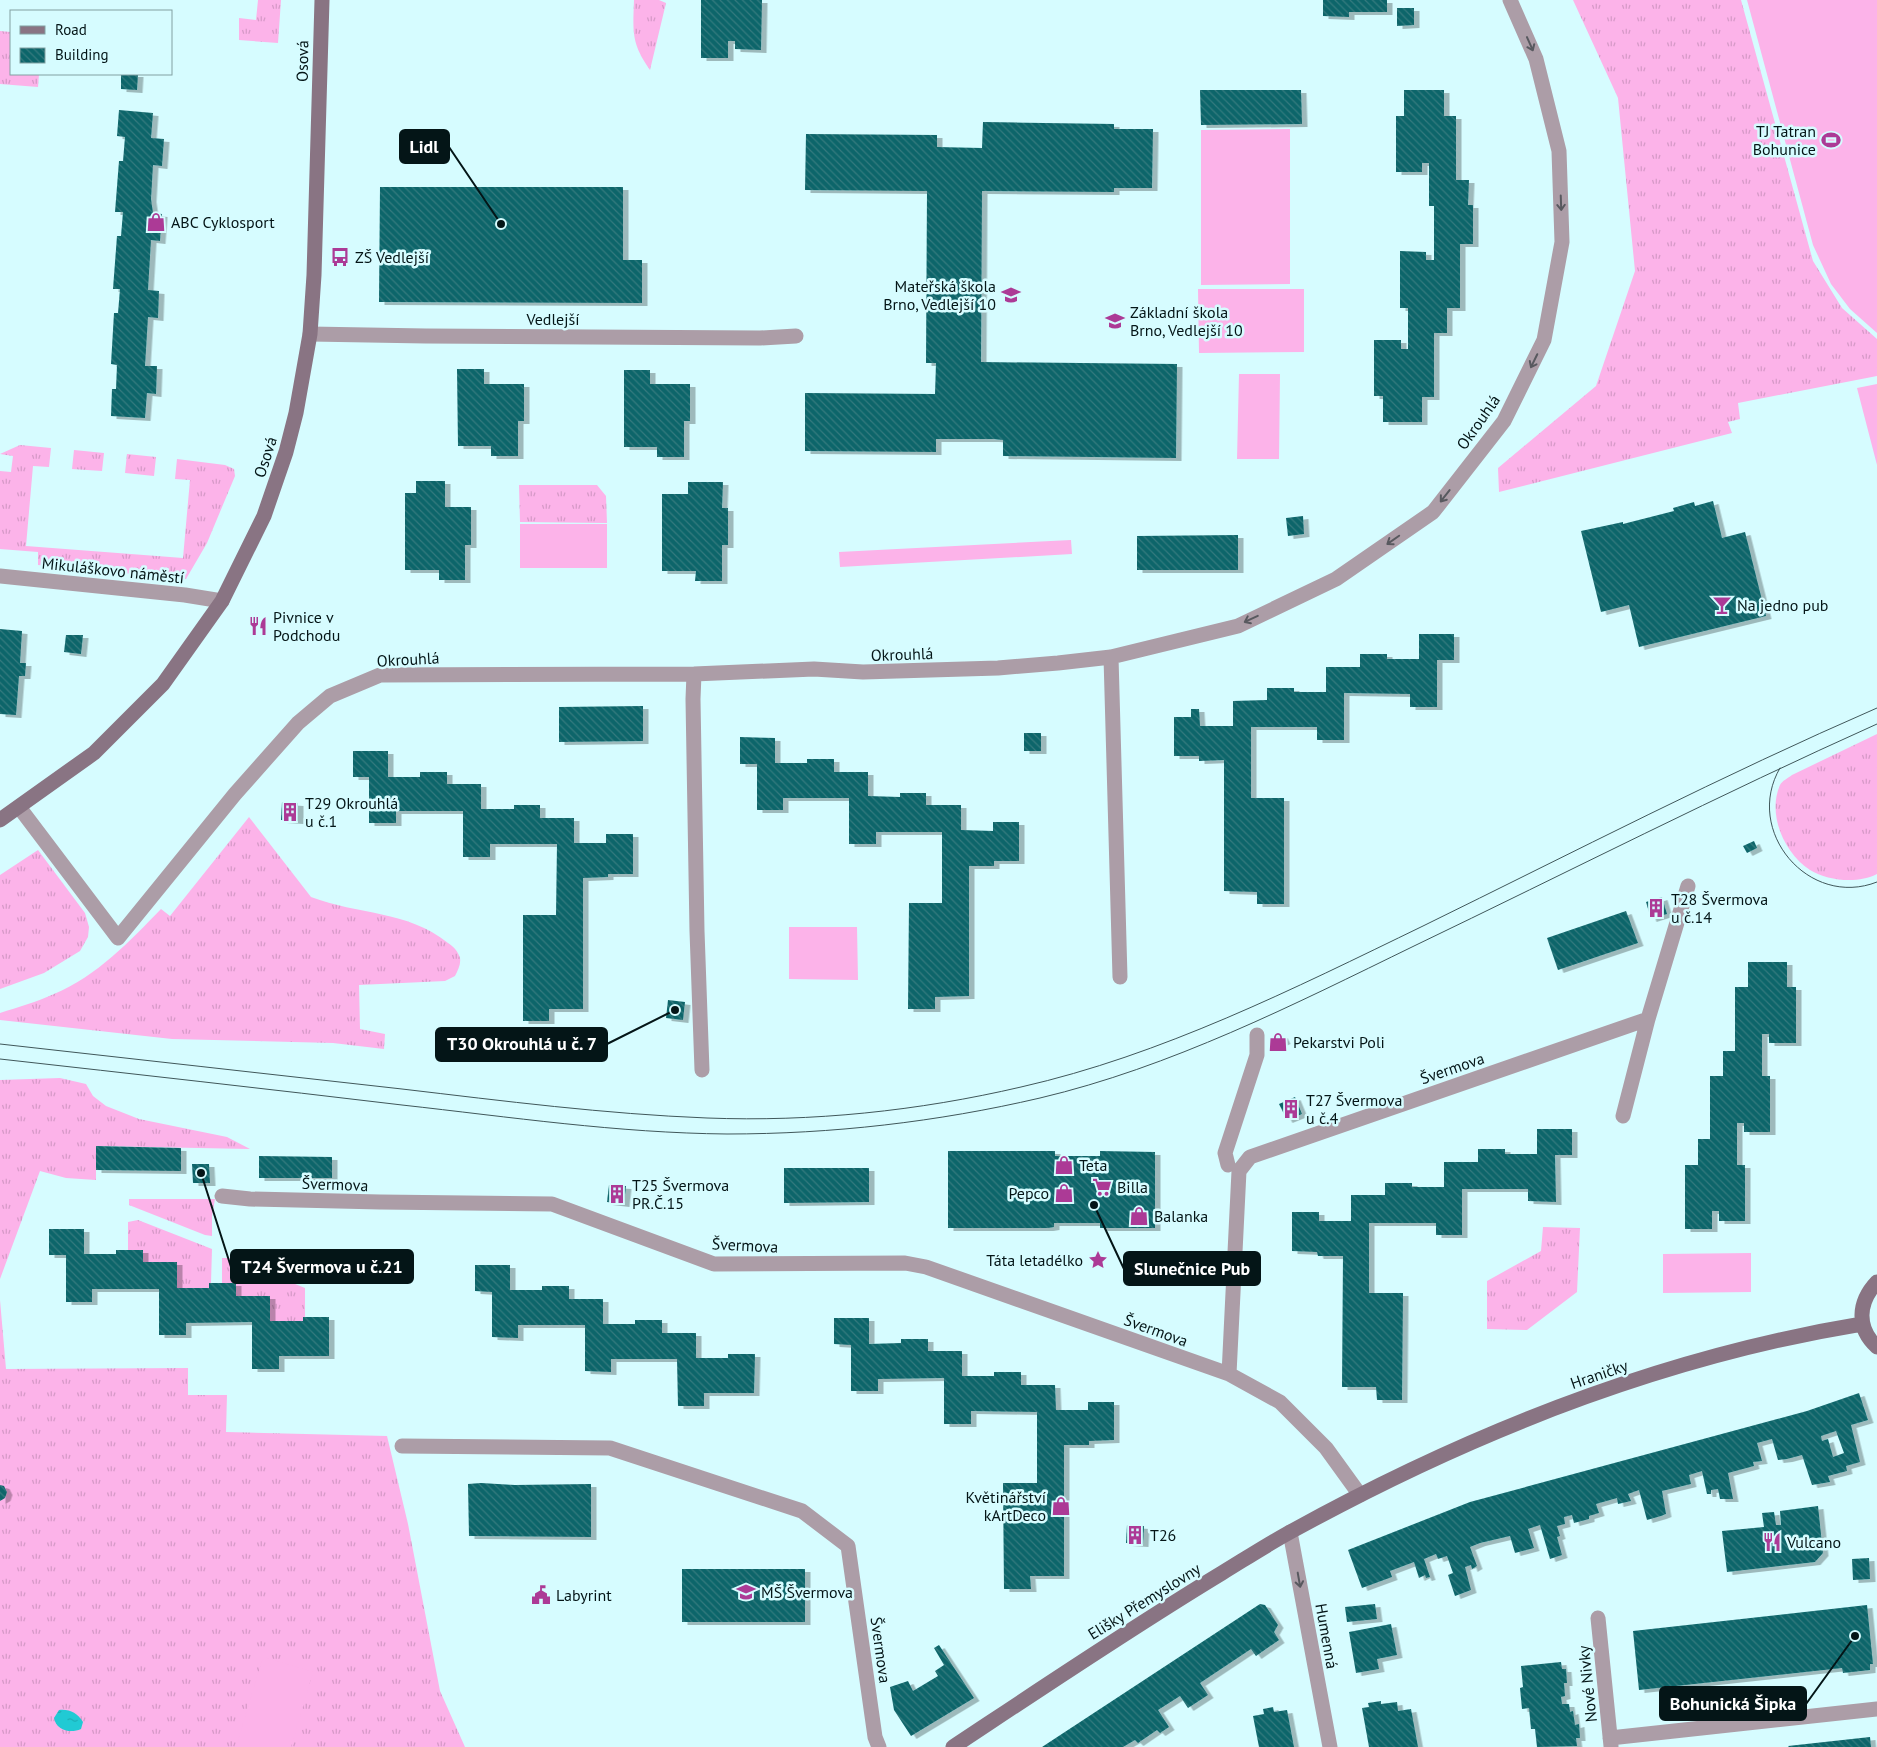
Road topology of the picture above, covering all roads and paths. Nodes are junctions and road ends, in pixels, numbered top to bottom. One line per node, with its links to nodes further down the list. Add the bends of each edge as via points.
1 (322, 0): 3 (street, Osová)
2 (1510, 0): 7 (street, Okrouhlá, one-way to 7, via 1536,59 1559,151 1562,242 1544,340 1504,420 1432,512 1336,579 1238,626)
3 (310, 334): 4 (street, Vedlejší); 6 (street, Osová, via 296,413 283,461 264,516)
4 (796, 336)
5 (0, 576): 6 (street, Mikuláškovo náměstí)
6 (222, 601): 9 (street, Osová, via 163,684 94,752)
7 (1111, 657): 8 (street, Okrouhlá, via 998,668); 12 (street)
8 (694, 674): 9 (street, Okrouhlá, via 380,675 330,696 298,723 235,794 118,938); 15 (street)
9 (19, 807): 10 (street, Osová)
10 (0, 820)
11 (1688, 886): 13 (street)
12 (1120, 978)
13 (1648, 1019): 16 (street); 22 (street, Švermova, via 1250,1157 1239,1171)
14 (1257, 1035): 17 (street, via 1257,1055 1225,1153)
15 (702, 1070)
16 (1623, 1116)
17 (1228, 1165)
18 (222, 1196): 22 (street, Švermova, via 552,1204 714,1264 905,1263 926,1267)
19 (1877, 1282): 20 (street, via 1864,1300)
20 (1862, 1324): 21 (street); 24 (street, Hraničky, via 1763,1343 1602,1390 1516,1422)
21 (1877, 1348)
22 (1229, 1374): 24 (street, Švermova, via 1280,1402 1326,1448)
23 (402, 1446): 29 (street, Švermova, via 610,1448 802,1511 848,1546)
24 (1360, 1495): 25 (street, Elišky Přemyslovny)
25 (1290, 1532): 30 (street, Elišky Přemyslovny, via 1154,1615); 31 (street, Humenná, one-way to 31)
26 (1598, 1618): 28 (street, Nové Nivky)
27 (1877, 1709): 28 (street)
28 (1610, 1742)
29 (879, 1747)
30 (954, 1747)
31 (1330, 1747)

